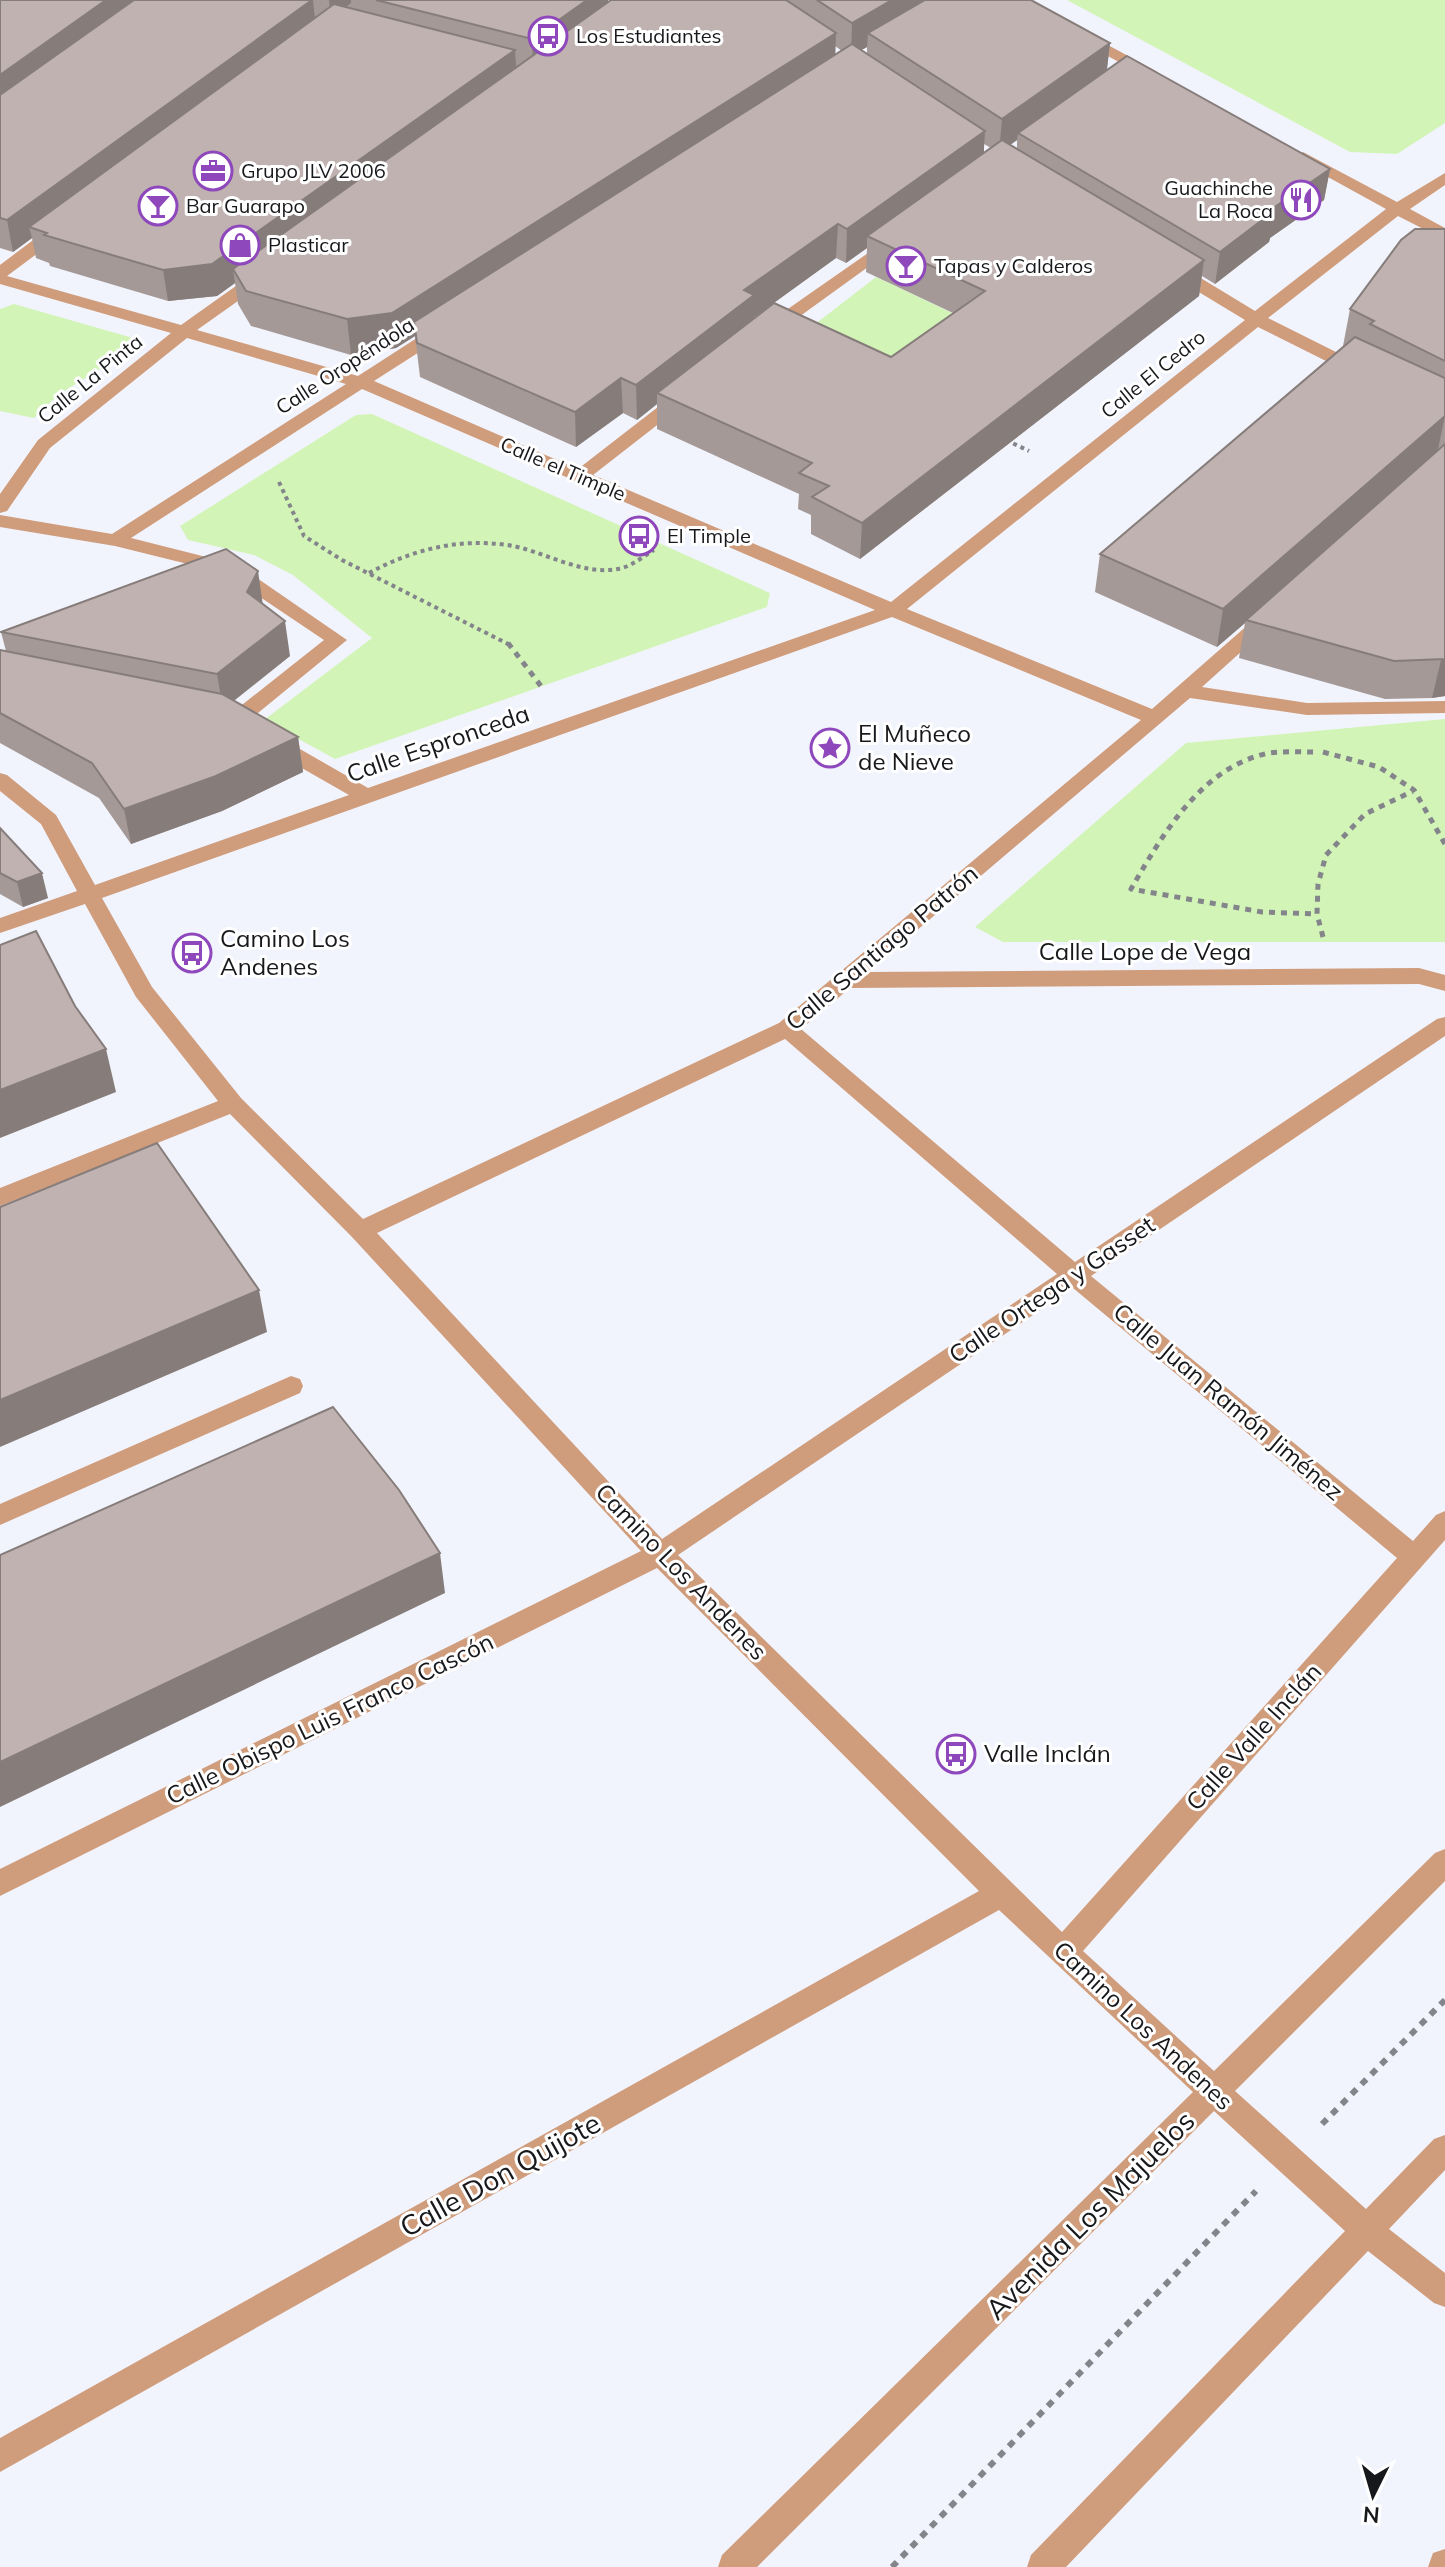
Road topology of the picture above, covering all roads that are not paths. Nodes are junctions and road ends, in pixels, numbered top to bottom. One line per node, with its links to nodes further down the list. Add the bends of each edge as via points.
1 (1070, 29): 2 (street, via 1130,71)
2 (1164, 81)
3 (1289, 149): 5 (street)
4 (1445, 178): 5 (street, Calle El Cedro)
5 (1399, 209): 8 (street); 12 (street, Calle El Cedro)
6 (75, 218): 11 (street)
7 (909, 229): 15 (street)
8 (1445, 235)
9 (1161, 262): 12 (street)
10 (277, 265): 14 (street, Calle La Pinta)
11 (0, 276): 14 (street, Calle el Timple)
12 (1256, 319): 16 (street); 24 (street, Calle El Cedro)
13 (453, 322): 17 (street, Calle Oropéndola)
14 (186, 330): 17 (street, Calle el Timple); 20 (street, Calle La Pinta, via 44,444)
15 (756, 340)
16 (1378, 379)
17 (360, 382): 19 (street, Calle el Timple); 22 (street, Calle Oropéndola)
18 (693, 388): 19 (street)
19 (580, 476): 24 (street, Calle el Timple)
20 (0, 507)
21 (0, 521): 22 (street)
22 (115, 540): 29 (street, via 231,569 337,640 227,719)
23 (1280, 607): 25 (street, Calle Santiago Patrón)
24 (893, 610): 27 (street, Calle el Timple); 29 (street, Calle Espronceda)
25 (1185, 691): 26 (street, via 1307,709); 27 (street, Calle Santiago Patrón)
26 (1445, 707)
27 (1155, 718): 32 (street, Calle Santiago Patrón)
28 (0, 780): 30 (street, Camino Los Andenes, via 49,820)
29 (366, 796): 30 (street, Calle Espronceda)
30 (91, 894): 31 (street, Calle Espronceda); 36 (street, Camino Los Andenes, via 144,992)
31 (0, 926)
32 (845, 980): 33 (street, Calle Lope de Vega, via 1419,976); 35 (street, Calle Santiago Patrón)
33 (1445, 983)
34 (1445, 1025): 39 (street, Calle Ortega y Gasset)
35 (787, 1029): 38 (street, Calle Santiago Patrón); 39 (street, Calle Juan Ramón Jiménez)
36 (233, 1104): 37 (street); 38 (street, Camino Los Andenes)
37 (0, 1197)
38 (360, 1231): 43 (street, Camino Los Andenes)
39 (1074, 1275): 43 (street, Calle Ortega y Gasset); 44 (street, Calle Juan Ramón Jiménez)
40 (291, 1386): 41 (street)
41 (0, 1515)
42 (1445, 1522): 44 (street, Calle Valle Inclán)
43 (660, 1554): 46 (street, Calle Obispo Luis Franco Cascón); 47 (street, Camino Los Andenes)
44 (1414, 1557): 48 (street, Calle Valle Inclán)
45 (1445, 1862): 49 (street, Avenida Los Majuelos)
46 (0, 1883)
47 (1001, 1894): 48 (street, Camino Los Andenes); 53 (street, Calle Don Quijote)
48 (1064, 1951): 49 (street, Camino Los Andenes)
49 (1214, 2092): 51 (street, Camino Los Andenes); 54 (street, Avenida Los Majuelos)
50 (1445, 2149): 51 (street)
51 (1369, 2232): 52 (street, Camino Los Andenes); 55 (street)
52 (1445, 2292)
53 (0, 2456)
54 (734, 2567)
55 (1043, 2567)

